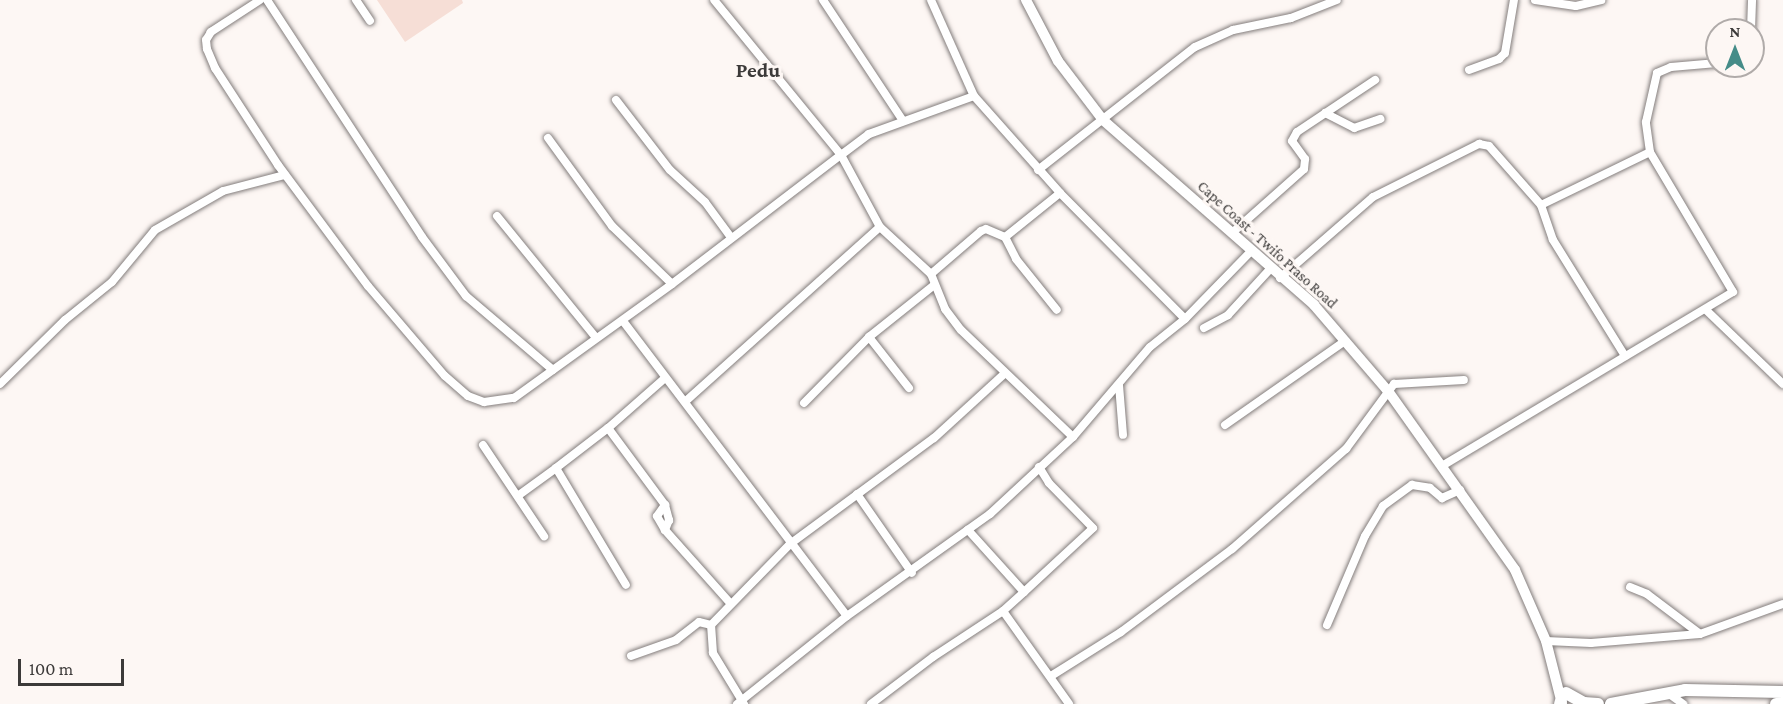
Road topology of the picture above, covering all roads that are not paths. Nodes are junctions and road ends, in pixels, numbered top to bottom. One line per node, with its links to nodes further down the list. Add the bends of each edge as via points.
1 (260, 0): 28 (street, via 211,32 206,40 207,49)
2 (267, 0): 51 (street, via 422,237 466,296)
3 (356, 0): 14 (street)
4 (714, 0): 26 (street)
5 (823, 0): 23 (street)
6 (931, 0): 18 (street)
7 (1026, 0): 22 (main road, Cape Coast - Twifo Praso Road, via 1058,61)
8 (1336, 0): 22 (street, via 1291,18 1233,30 1195,47)
9 (1514, 0): 16 (street, via 1505,53)
10 (1535, 0): 11 (street, via 1576,6)
11 (1601, 0)
12 (1752, 0): 13 (street)
13 (1751, 18)
14 (370, 21)
15 (1705, 64): 25 (street, via 1671,67 1657,73 1646,117)
16 (1469, 70)
17 (1375, 80): 20 (street)
18 (974, 96): 23 (street); 27 (street)
19 (616, 100): 34 (street, via 670,170 705,202)
20 (1325, 113): 21 (street, via 1354,128); 33 (street, via 1293,138 1293,145 1306,164 1300,175)
21 (1380, 119)
22 (1103, 120): 27 (street); 33 (main road, Cape Coast - Twifo Praso Road)
23 (903, 122): 26 (street, via 869,134)
24 (548, 138): 40 (street, via 612,226)
25 (1650, 152): 30 (street); 43 (street, via 1733,292)
26 (841, 155): 32 (street); 34 (street)
27 (1038, 170): 29 (street)
28 (285, 175): 51 (street, via 415,344 468,396 484,402 514,398); 55 (street, via 223,191 155,230 112,282 65,320)
29 (1060, 194): 35 (street); 44 (street)
30 (1540, 205): 39 (street, via 1489,146 1479,144 1373,197); 50 (street, via 1553,240)
31 (497, 216): 48 (street)
32 (880, 226): 38 (street); 60 (street)
33 (1232, 232): 36 (main road, Cape Coast - Twifo Praso Road)
34 (730, 236): 40 (street)
35 (1005, 237): 38 (street, via 986,229 981,231); 42 (street, via 1016,260)
36 (1252, 250): 37 (main road, Cape Coast - Twifo Praso Road); 44 (street, via 1203,305)
37 (1271, 268): 39 (main road, Cape Coast - Twifo Praso Road); 46 (street, via 1228,315)
38 (931, 274): 41 (street)
39 (1280, 278): 49 (main road, Cape Coast - Twifo Praso Road, via 1314,305)
40 (672, 284): 45 (street)
41 (933, 286): 47 (street); 52 (street, via 961,330)
42 (1057, 310)
43 (1706, 310): 50 (street); 56 (street)
44 (1185, 319): 57 (street, via 1150,347)
45 (623, 321): 48 (street); 53 (street)
46 (1204, 328)
47 (869, 336): 58 (street); 61 (street)
48 (596, 338): 51 (street)
49 (1345, 341): 59 (main road, Cape Coast - Twifo Praso Road); 62 (street)
50 (1626, 356): 67 (street)
51 (553, 370)
52 (1004, 374): 65 (street); 71 (street, via 934,438)
53 (665, 378): 60 (street); 63 (street)
54 (1464, 380): 59 (street, via 1405,381)
55 (0, 384)
56 (1783, 384)
57 (1119, 385): 64 (street); 65 (street)
58 (909, 388)
59 (1388, 391): 67 (main road, Cape Coast - Twifo Praso Road); 89 (street, via 1346,449 1232,549 1121,632)
60 (687, 400): 75 (street)
61 (804, 403)
62 (1224, 424)
63 (608, 428): 69 (street); 80 (street, via 665,505 669,520 665,530)
64 (1123, 435)
65 (1073, 437): 68 (street)
66 (483, 445): 72 (street)
67 (1442, 466): 70 (main road, Cape Coast - Twifo Praso Road)
68 (1039, 467): 73 (street); 79 (street, via 1049,483 1093,528)
69 (556, 468): 72 (street); 77 (street)
70 (1460, 490): 85 (street, via 1442,498 1430,488 1412,485 1383,506 1365,536); 87 (main road, Cape Coast - Twifo Praso Road, via 1507,556)
71 (857, 494): 75 (street); 76 (street)
72 (519, 495): 74 (street)
73 (968, 530): 76 (street); 79 (street)
74 (544, 536)
75 (790, 544): 80 (street); 83 (street)
76 (912, 573): 83 (street)
77 (626, 585)
78 (1630, 587): 86 (street, via 1647,594)
79 (1024, 592): 82 (street)
80 (730, 603): 84 (street)
81 (1783, 604): 86 (street)
82 (1003, 611): 89 (street); 94 (street)
83 (847, 616): 93 (street)
84 (711, 625): 88 (street, via 699,622 676,640); 93 (street, via 713,653)
85 (1327, 626)
86 (1700, 634): 87 (street, via 1592,643)
87 (1546, 641): 91 (main road, Cape Coast - Twifo Praso Road)
88 (631, 656)
89 (1051, 676): 95 (street)
90 (1783, 692): 92 (highway)
91 (1563, 698): 96 (highway)
92 (1681, 700): 97 (highway, via 1668,693)
93 (740, 702)
94 (871, 704)
95 (1069, 704)
96 (1598, 704)
97 (1611, 704)
98 (1776, 704): 99 (highway)
99 (1783, 704)

